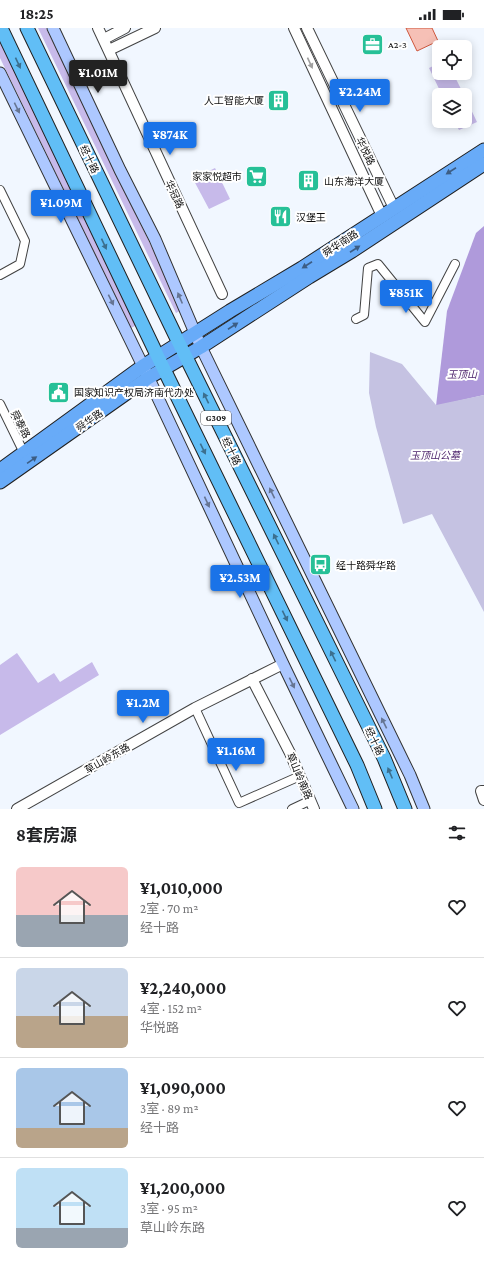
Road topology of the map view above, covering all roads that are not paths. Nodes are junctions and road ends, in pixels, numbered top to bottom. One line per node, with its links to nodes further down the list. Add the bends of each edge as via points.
1 (1, 28): 24 (highway, G309, one-way to 24)
2 (26, 28): 22 (highway, 经十路 / G309)
3 (53, 28): 21 (main road, one-way to 3, via 155,239)
4 (98, 28): 9 (street, 华冠路)
5 (125, 28): 9 (street)
6 (155, 28): 10 (street)
7 (294, 28): 16 (street, one-way to 16)
8 (307, 28): 15 (street, 华悦路)
9 (104, 39): 10 (street, 华冠路)
10 (109, 50): 19 (street, 华冠路)
11 (0, 73): 26 (main road, one-way to 26)
12 (484, 150): 15 (main road, 舜华南路, one-way to 15)
13 (484, 164): 23 (main road, 舜华南路, one-way to 13)
14 (0, 190): 18 (street, via 26,241 20,264)
15 (394, 208): 16 (main road, 舜华南路)
16 (382, 216): 21 (main road, 舜华南路, one-way to 21)
17 (455, 264): 20 (street, via 425,322 378,264 368,268 364,315)
18 (0, 275)
19 (222, 294)
20 (356, 319)
21 (195, 334): 22 (main road, 舜华路); 23 (main road, 经十路)
22 (179, 343): 24 (main road, 舜华路); 25 (highway, 经十路 / G309)
23 (201, 347): 25 (main road, 舜华路); 45 (main road, 经十路, one-way to 23)
24 (158, 356): 26 (main road, 舜华路); 27 (highway, G309)
25 (186, 356): 27 (main road, 舜华路); 44 (highway, 经十路 / G309, one-way to 25, via 384,758)
26 (143, 366): 28 (main road); 30 (main road, 舜华路)
27 (164, 369): 28 (main road, 舜华路); 43 (highway, G309, one-way to 43, via 353,758)
28 (148, 378): 32 (main road, 舜华路, one-way to 28); 33 (main road, one-way to 33)
29 (0, 404): 30 (street, 舜泰路)
30 (24, 453): 31 (main road, 舜华路)
31 (0, 470)
32 (0, 482)
33 (283, 664): 34 (street, 草山岭东路); 42 (main road, one-way to 42)
34 (252, 679): 35 (street, 草山岭东路); 36 (street, 草山岭南路)
35 (195, 708): 36 (street, via 239,803); 40 (street, 草山岭东路)
36 (300, 776): 39 (street, 草山岭南路)
37 (484, 791): 38 (street, via 481,791)
38 (484, 800)
39 (311, 805): 41 (street)
40 (17, 809)
41 (292, 809)
42 (353, 809)
43 (375, 809)
44 (405, 809)
45 (424, 809)

